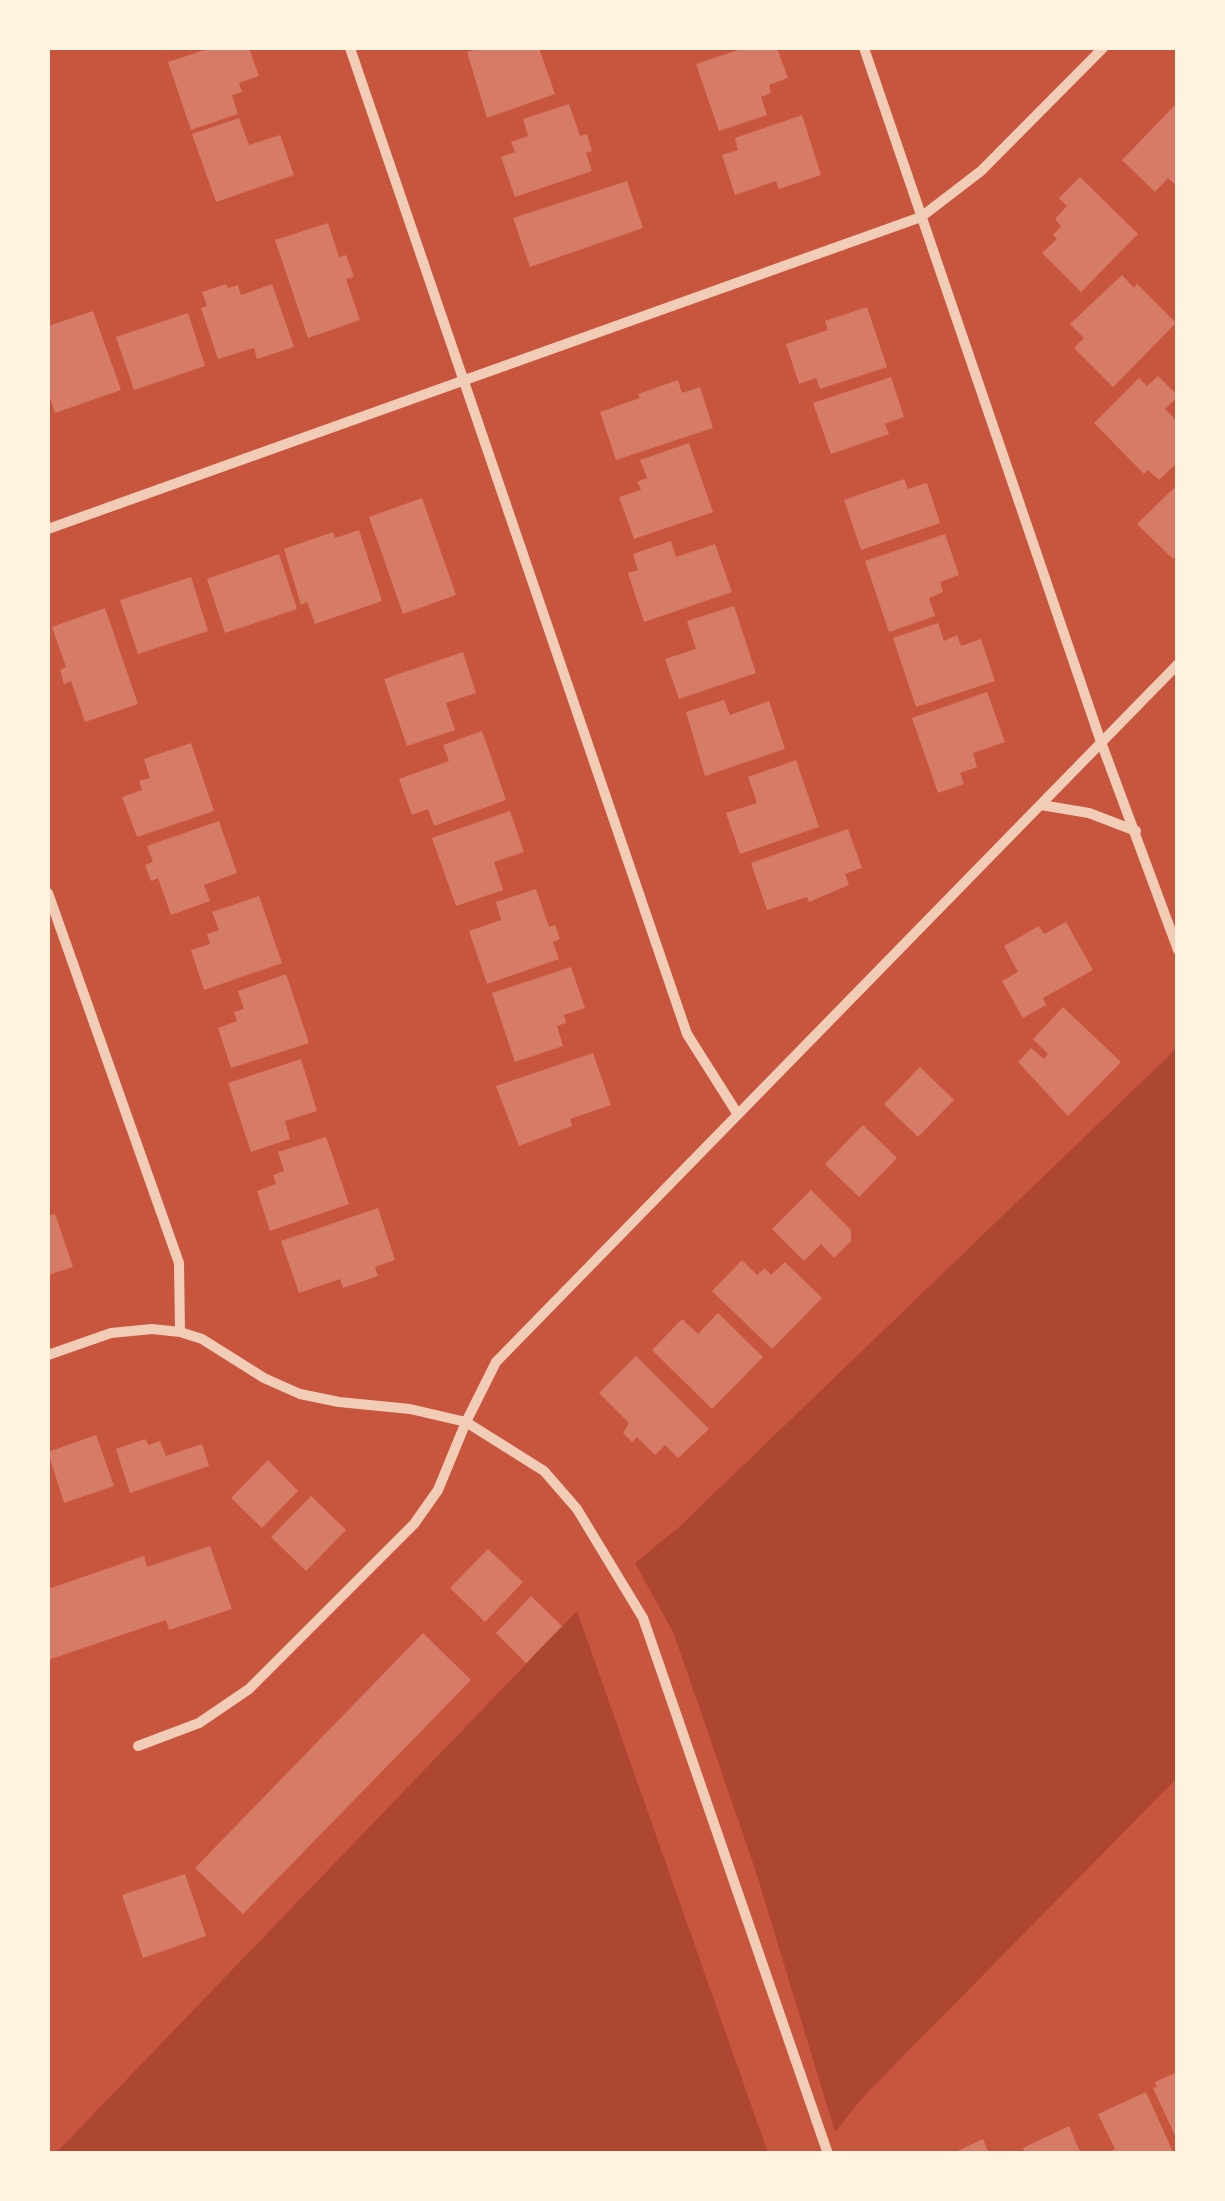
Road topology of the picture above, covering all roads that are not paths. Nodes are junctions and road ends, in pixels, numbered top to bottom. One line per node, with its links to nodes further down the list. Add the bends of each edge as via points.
1 (350, 48): 5 (street)
2 (864, 48): 4 (street)
3 (1104, 48): 4 (street, via 982,171)
4 (921, 217): 5 (street); 8 (street)
5 (463, 378): 6 (street); 13 (street, via 686,1034)
6 (48, 530)
7 (1178, 664): 8 (street)
8 (1101, 742): 9 (street); 10 (street)
9 (1041, 805): 10 (street); 13 (street)
10 (1136, 831): 12 (street)
11 (48, 893): 14 (street, via 178,1263)
12 (1178, 950)
13 (737, 1113): 16 (street, via 496,1362)
14 (180, 1332): 15 (street, via 110,1333); 16 (street, via 300,1394)
15 (48, 1355)
16 (466, 1422): 17 (street, via 438,1490 414,1524 249,1689 199,1723); 18 (street, via 544,1471 577,1509 643,1618)
17 (138, 1746)
18 (828, 2154)

